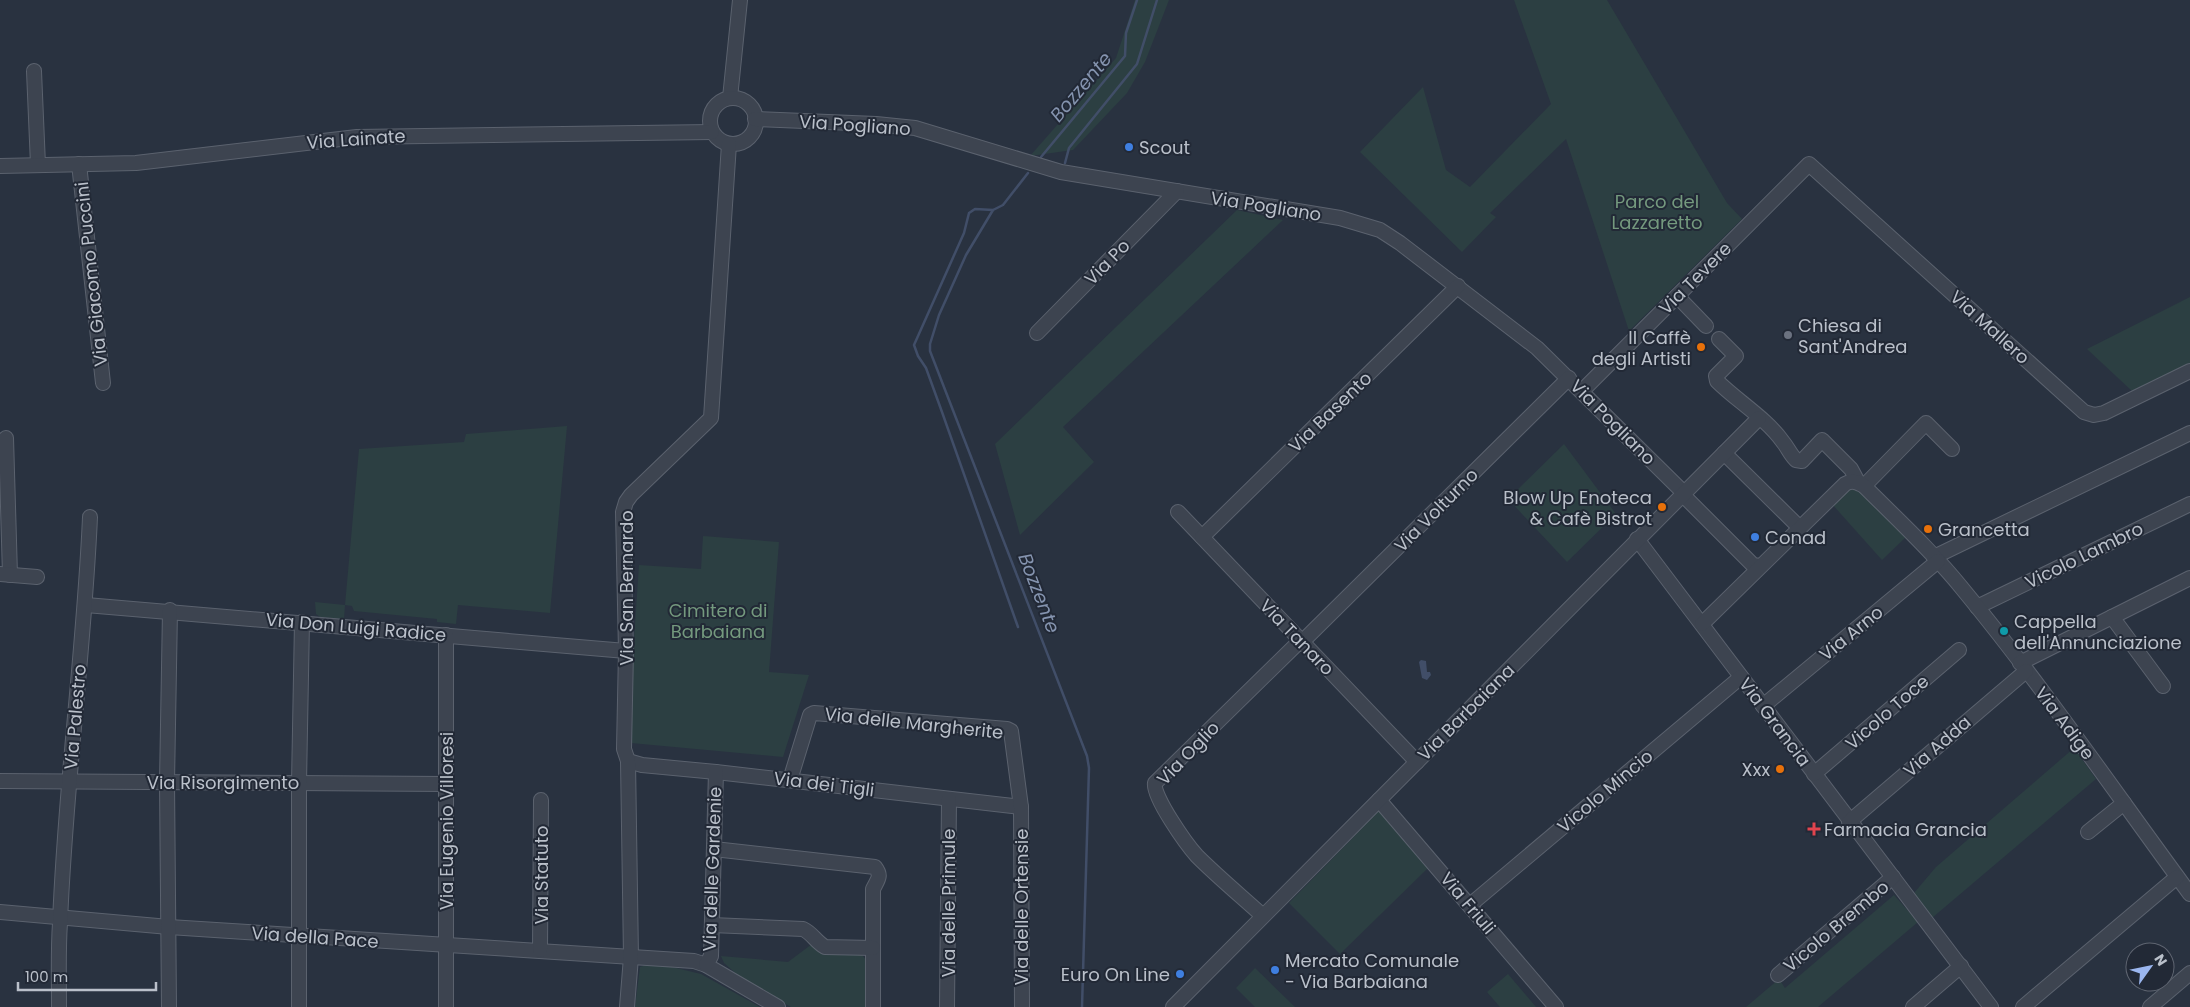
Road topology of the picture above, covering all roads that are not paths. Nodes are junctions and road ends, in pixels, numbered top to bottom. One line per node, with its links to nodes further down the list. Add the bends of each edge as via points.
1 (740, 0): 3 (street)
2 (34, 72): 9 (street)
3 (730, 98): 4 (street, via 747,104); 5 (street, via 722,101 710,115)
4 (756, 119): 6 (street, via 755,128 744,142); 11 (street, Via Pogliano, via 915,128 1061,172)
5 (712, 132): 6 (street); 7 (street, Via Lainate, via 357,137 136,163)
6 (729, 144): 48 (street, Via San Bernardo, via 711,418 626,502 623,512)
7 (79, 164): 9 (street, Via Lainate); 19 (street, Via Giacomo Puccini)
8 (1809, 164): 13 (street, Via Tevere); 17 (street, Via Mallero, via 2084,412 2104,413)
9 (38, 165): 10 (street, Via Lainate)
10 (0, 166)
11 (1177, 191): 12 (street, Via Pogliano, via 1361,223 1390,235); 15 (street, Via Po)
12 (1458, 286): 18 (street, Via Pogliano, via 1537,348); 32 (street, Via Basento)
13 (1677, 296): 14 (street); 20 (street, Via Tevere)
14 (1706, 326)
15 (1037, 333)
16 (1719, 339): 21 (street, via 1736,356 1716,376 1717,381)
17 (2190, 371)
18 (1569, 378): 20 (street, Via Pogliano); 46 (street, Via Volturno)
19 (102, 383)
20 (1582, 391): 27 (street, Via Pogliano)
21 (1759, 418): 25 (street, Via Barbaiana); 26 (street, Via Adige, via 1796,460 1802,461 1822,440)
22 (2190, 433): 34 (street)
23 (6, 438): 36 (street)
24 (1952, 449): 26 (street, via 1926,423)
25 (1724, 453): 27 (street, Via Barbaiana); 31 (street)
26 (1861, 484): 31 (street, via 1852,481 1845,484); 34 (street, Via Adige)
27 (1683, 493): 33 (street, Via Barbaiana); 35 (street, Via Pogliano, via 1753,565)
28 (2190, 504): 40 (street, Vicolo Lambro)
29 (1178, 512): 32 (street, Via Tanaro)
30 (90, 517): 39 (street, Via Palestro)
31 (1800, 528): 35 (street)
32 (1202, 537): 46 (street, Via Tanaro)
33 (1637, 539): 44 (street, Via Grancia); 54 (street, Via Barbaiana)
34 (1936, 559): 40 (street, Via Adige); 52 (street, Via Arno)
35 (1759, 566): 44 (street)
36 (5, 575): 37 (street)
37 (37, 577)
38 (2190, 578): 42 (street, Via Adda)
39 (86, 605): 41 (street, Via Don Luigi Radice); 59 (street, Via Palestro)
40 (1977, 607): 49 (street, Via Adige)
41 (170, 610): 43 (street, Via Don Luigi Radice); 60 (street)
42 (2112, 617): 49 (street, Via Adda); 51 (street)
43 (302, 622): 45 (street, Via Don Luigi Radice); 61 (street)
44 (1702, 624): 50 (street, Via Grancia)
45 (446, 635): 48 (street, Via Don Luigi Radice); 62 (street, Via Eugenio Villoresi)
46 (1301, 642): 54 (street, Via Tanaro); 76 (street, Via Oglio, via 1155,783 1154,789 1196,854)
47 (1959, 650): 56 (street, Vicolo Toce)
48 (626, 651): 53 (street, Via San Bernardo, via 624,749)
49 (2023, 667): 66 (street, Via Adige); 68 (street, Via Adda)
50 (1741, 677): 52 (street, Via Grancia); 74 (street, Vicolo Mincio)
51 (2163, 686)
52 (1763, 706): 56 (street, Via Grancia)
53 (628, 761): 55 (street, Via dei Tigli); 84 (street, Via San Bernardo)
54 (1417, 762): 65 (street, Via Barbaiana)
55 (716, 772): 57 (street, Via dei Tigli); 70 (street, Via delle Gardenie)
56 (1814, 774): 68 (street, Via Grancia)
57 (790, 780): 63 (street, Via dei Tigli); 67 (street, Via delle Margherite, via 810,715 814,713 1007,729 1013,736)
58 (0, 781): 59 (street, Via Risorgimento)
59 (69, 782): 60 (street, Via Risorgimento); 77 (street, Via Palestro)
60 (167, 782): 61 (street, Via Risorgimento); 79 (street)
61 (299, 783): 62 (street, Via Risorgimento); 80 (street)
62 (446, 784): 81 (street, Via Eugenio Villoresi)
63 (949, 798): 67 (street, Via dei Tigli); 96 (street, Via delle Primule)
64 (542, 800): 83 (street, Via Statuto)
65 (1379, 800): 74 (street, Via Friuli); 76 (street, Via Barbaiana)
66 (2124, 803): 69 (street); 72 (street, Via Adige)
67 (1021, 807): 97 (street, Via delle Ortensie)
68 (1849, 822): 71 (street, Via Grancia)
69 (2088, 832)
70 (714, 849): 78 (street, Via delle Gardenie); 82 (street, via 874,867 880,879 873,889)
71 (1893, 877): 86 (street, Via Grancia); 88 (street, Vicolo Brembo)
72 (2177, 877): 73 (street, Via Adige); 102 (street)
73 (2190, 894)
74 (1470, 905): 99 (street, Via Friuli)
75 (0, 912): 77 (street, Via della Pace)
76 (1263, 916): 98 (street, Via Barbaiana)
77 (60, 917): 79 (street, Via della Pace); 89 (street, Via Palestro)
78 (712, 925): 82 (street, via 803,929 825,947); 85 (street, Via delle Gardenie, via 711,956)
79 (169, 927): 80 (street, Via della Pace); 90 (street)
80 (300, 936): 81 (street, Via della Pace); 91 (street)
81 (445, 946): 83 (street, Via della Pace); 92 (street, Via Eugenio Villoresi)
82 (873, 948): 95 (street)
83 (540, 950): 84 (street, Via della Pace)
84 (631, 957): 85 (street, Via della Pace, via 694,961); 93 (street, Via San Bernardo)
85 (706, 965): 94 (street, Via della Pace)
86 (1960, 966): 100 (street); 101 (street, Via Grancia)
87 (2190, 973): 103 (street)
88 (1778, 975)
89 (59, 1007)
90 (169, 1007)
91 (299, 1007)
92 (446, 1007)
93 (627, 1007)
94 (778, 1007)
95 (873, 1007)
96 (947, 1007)
97 (1022, 1007)
98 (1173, 1007)
99 (1556, 1007)
100 (1913, 1007)
101 (1991, 1007)
102 (2023, 1007)
103 (2150, 1007)

